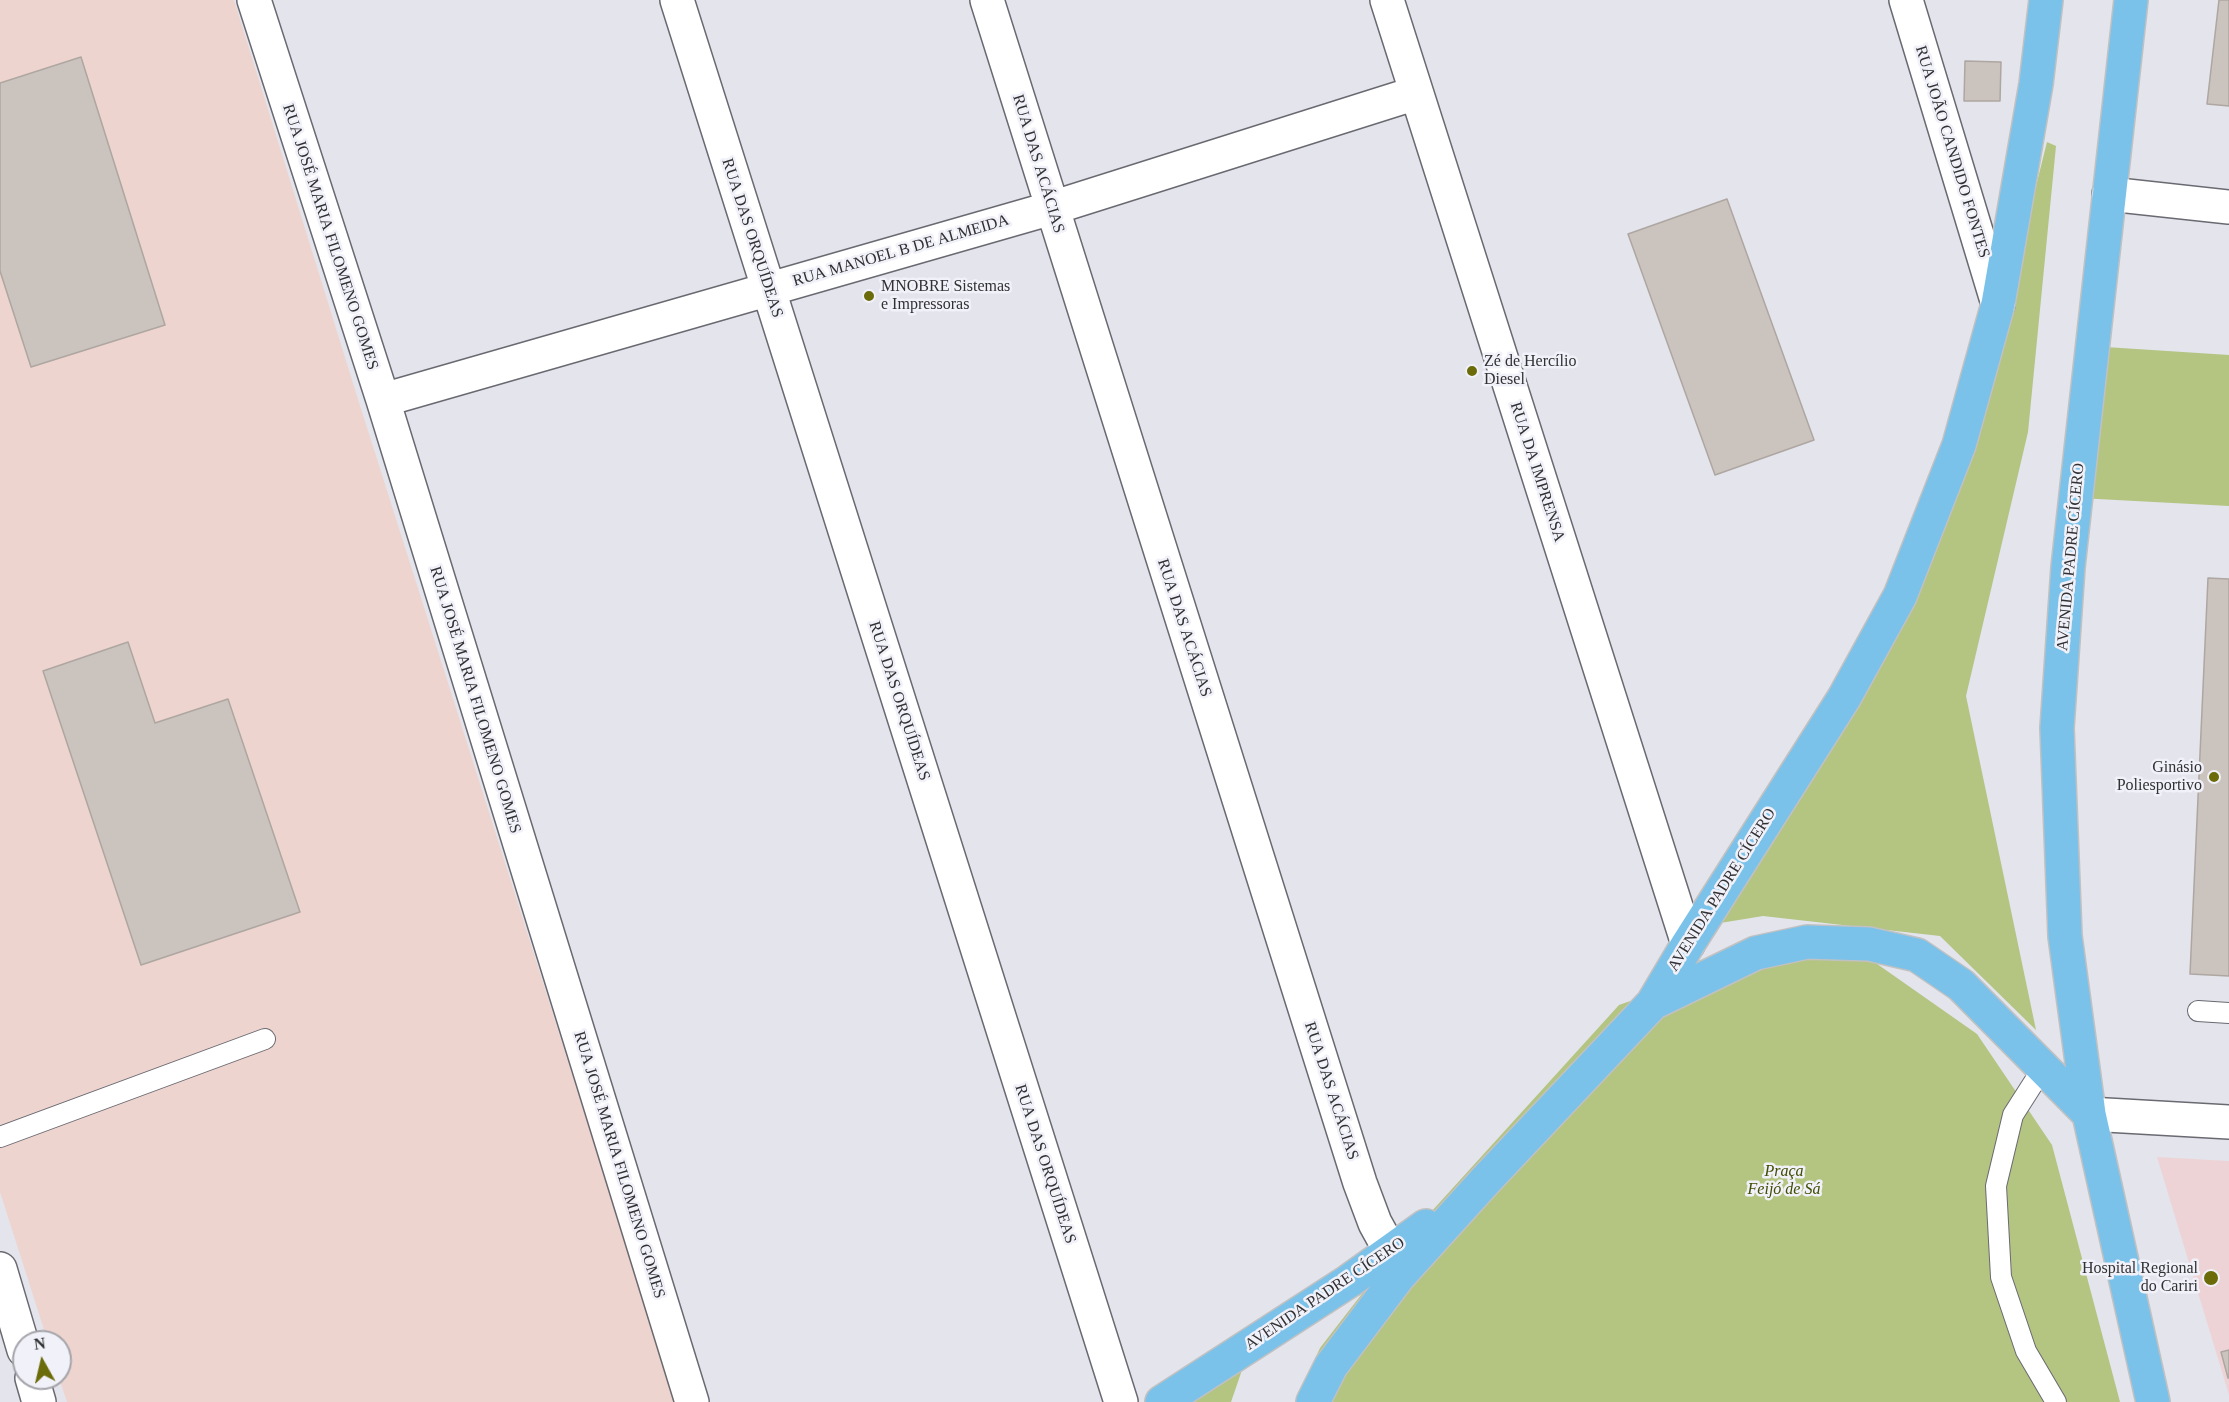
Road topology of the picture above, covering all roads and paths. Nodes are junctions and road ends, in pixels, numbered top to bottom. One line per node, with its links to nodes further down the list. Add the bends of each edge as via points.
1 (254, 0): 14 (street, RUA JOSÉ MARIA FILOMENO GOMES)
2 (677, 0): 12 (street, RUA DAS ORQUÍDEAS)
3 (987, 0): 11 (street, RUA DAS ACÁCIAS)
4 (1387, 0): 8 (street, RUA DA IMPRENSA)
5 (1906, 0): 13 (street, RUA JOÃO CANDIDO FONTES)
6 (2046, 0): 13 (highway, AVENIDA PADRE CÍCERO, via 2036,84)
7 (2131, 0): 9 (highway, AVENIDA PADRE CÍCERO)
8 (1416, 93): 11 (street, RUA MANOEL B DE ALMEIDA); 15 (street, RUA DA IMPRENSA)
9 (2109, 194): 10 (street); 21 (highway, AVENIDA PADRE CÍCERO, via 2068,567 2057,728 2065,936)
10 (2229, 207)
11 (1052, 208): 12 (street, RUA MANOEL B DE ALMEIDA); 25 (street, RUA DAS ACÁCIAS, via 1360,1184)
12 (768, 290): 14 (street, RUA MANOEL B DE ALMEIDA); 29 (street, RUA DAS ORQUÍDEAS)
13 (1998, 304): 15 (highway, AVENIDA PADRE CÍCERO, via 1959,445 1900,596 1844,698)
14 (383, 400): 28 (street, RUA JOSÉ MARIA FILOMENO GOMES)
15 (1688, 944): 16 (highway, AVENIDA PADRE CÍCERO)
16 (1653, 1003): 20 (highway, via 1756,953 1807,942 1869,944 1917,955 1962,985); 24 (highway)
17 (2198, 1011): 18 (lane)
18 (2229, 1013)
19 (265, 1039): 23 (lane)
20 (2043, 1068): 21 (highway); 32 (lane, via 2013,1114 1996,1186 2001,1277 2025,1351)
21 (2089, 1114): 22 (street); 33 (highway, AVENIDA PADRE CÍCERO)
22 (2229, 1122)
23 (0, 1137)
24 (1485, 1182): 25 (highway, AVENIDA PADRE CÍCERO); 31 (highway, via 1398,1277 1331,1366)
25 (1391, 1252): 30 (highway, AVENIDA PADRE CÍCERO)
26 (0, 1269): 27 (street)
27 (18, 1330)
28 (692, 1402)
29 (1121, 1402)
30 (1162, 1402)
31 (1313, 1402)
32 (2056, 1402)
33 (2153, 1402)

